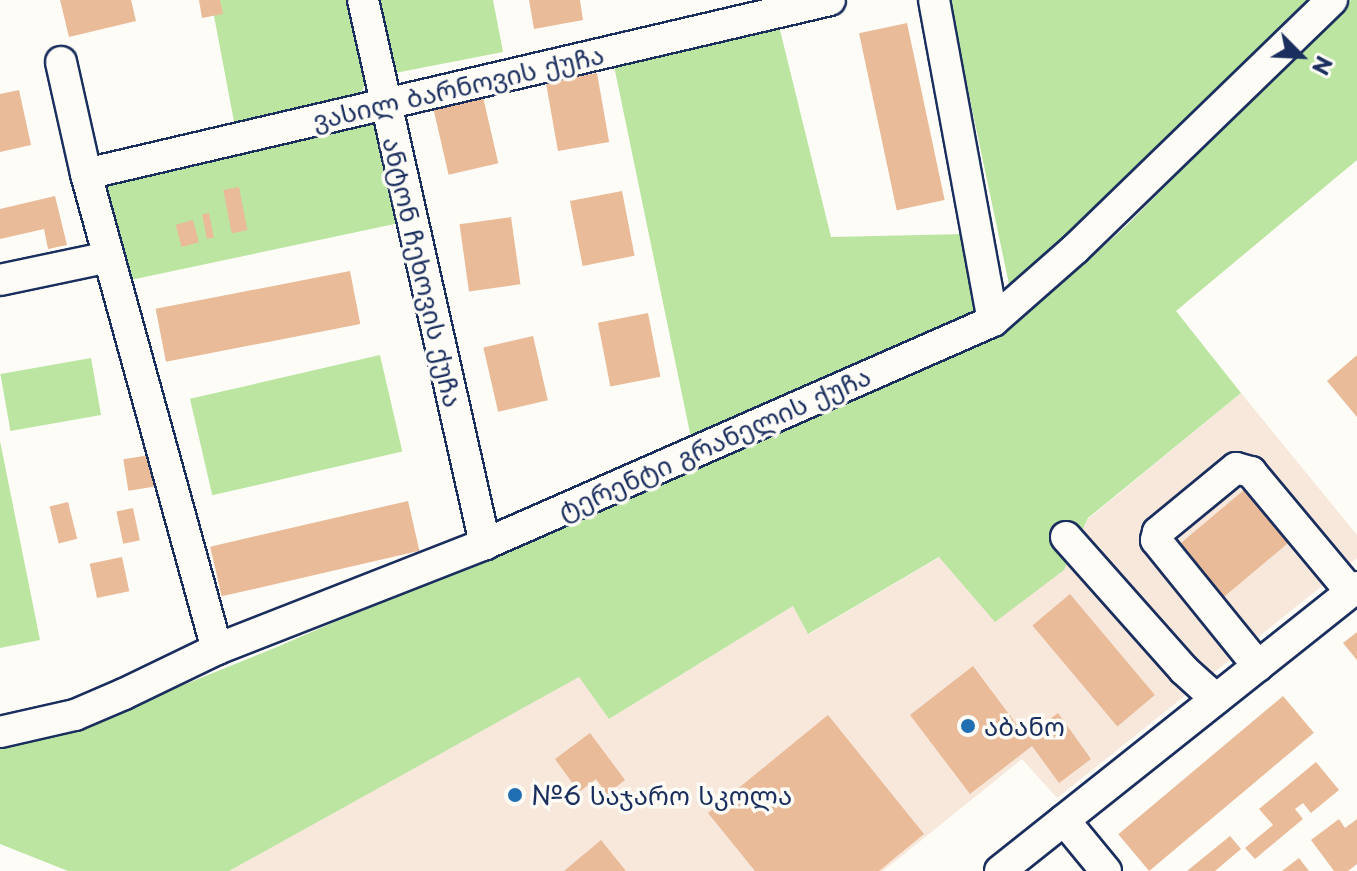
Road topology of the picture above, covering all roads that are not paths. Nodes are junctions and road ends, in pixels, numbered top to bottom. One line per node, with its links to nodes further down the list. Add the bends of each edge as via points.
1 (363, 0): 6 (street, ანტონ ჩეხოვის ქუჩა)
2 (830, 0): 6 (street, ვასილ ბარნოვის ქუჩა)
3 (934, 0): 10 (street)
4 (1332, 0): 10 (street, ტერენტი გრანელის ქუჩა, via 1075,249)
5 (61, 62): 7 (street)
6 (386, 104): 7 (street, ვასილ ბარნოვის ქუჩა); 12 (street, ანტონ ჩეხოვის ქუჩა)
7 (86, 174): 8 (street)
8 (109, 257): 9 (street); 14 (street)
9 (0, 280)
10 (993, 321): 12 (street, ტერენტი გრანელის ქუჩა)
11 (1066, 537): 16 (street)
12 (485, 544): 14 (street, ტერენტი გრანელის ქუჩა)
13 (1349, 585): 15 (street); 15 (street, via 1243,467 1236,468 1158,532 1157,545)
14 (217, 649): 17 (street, ტერენტი გრანელის ქუჩა, via 75,715)
15 (1253, 660): 16 (street)
16 (1216, 699): 18 (street)
17 (0, 732)
18 (1064, 820): 19 (street); 20 (street)
19 (1000, 871)
20 (1106, 871)

